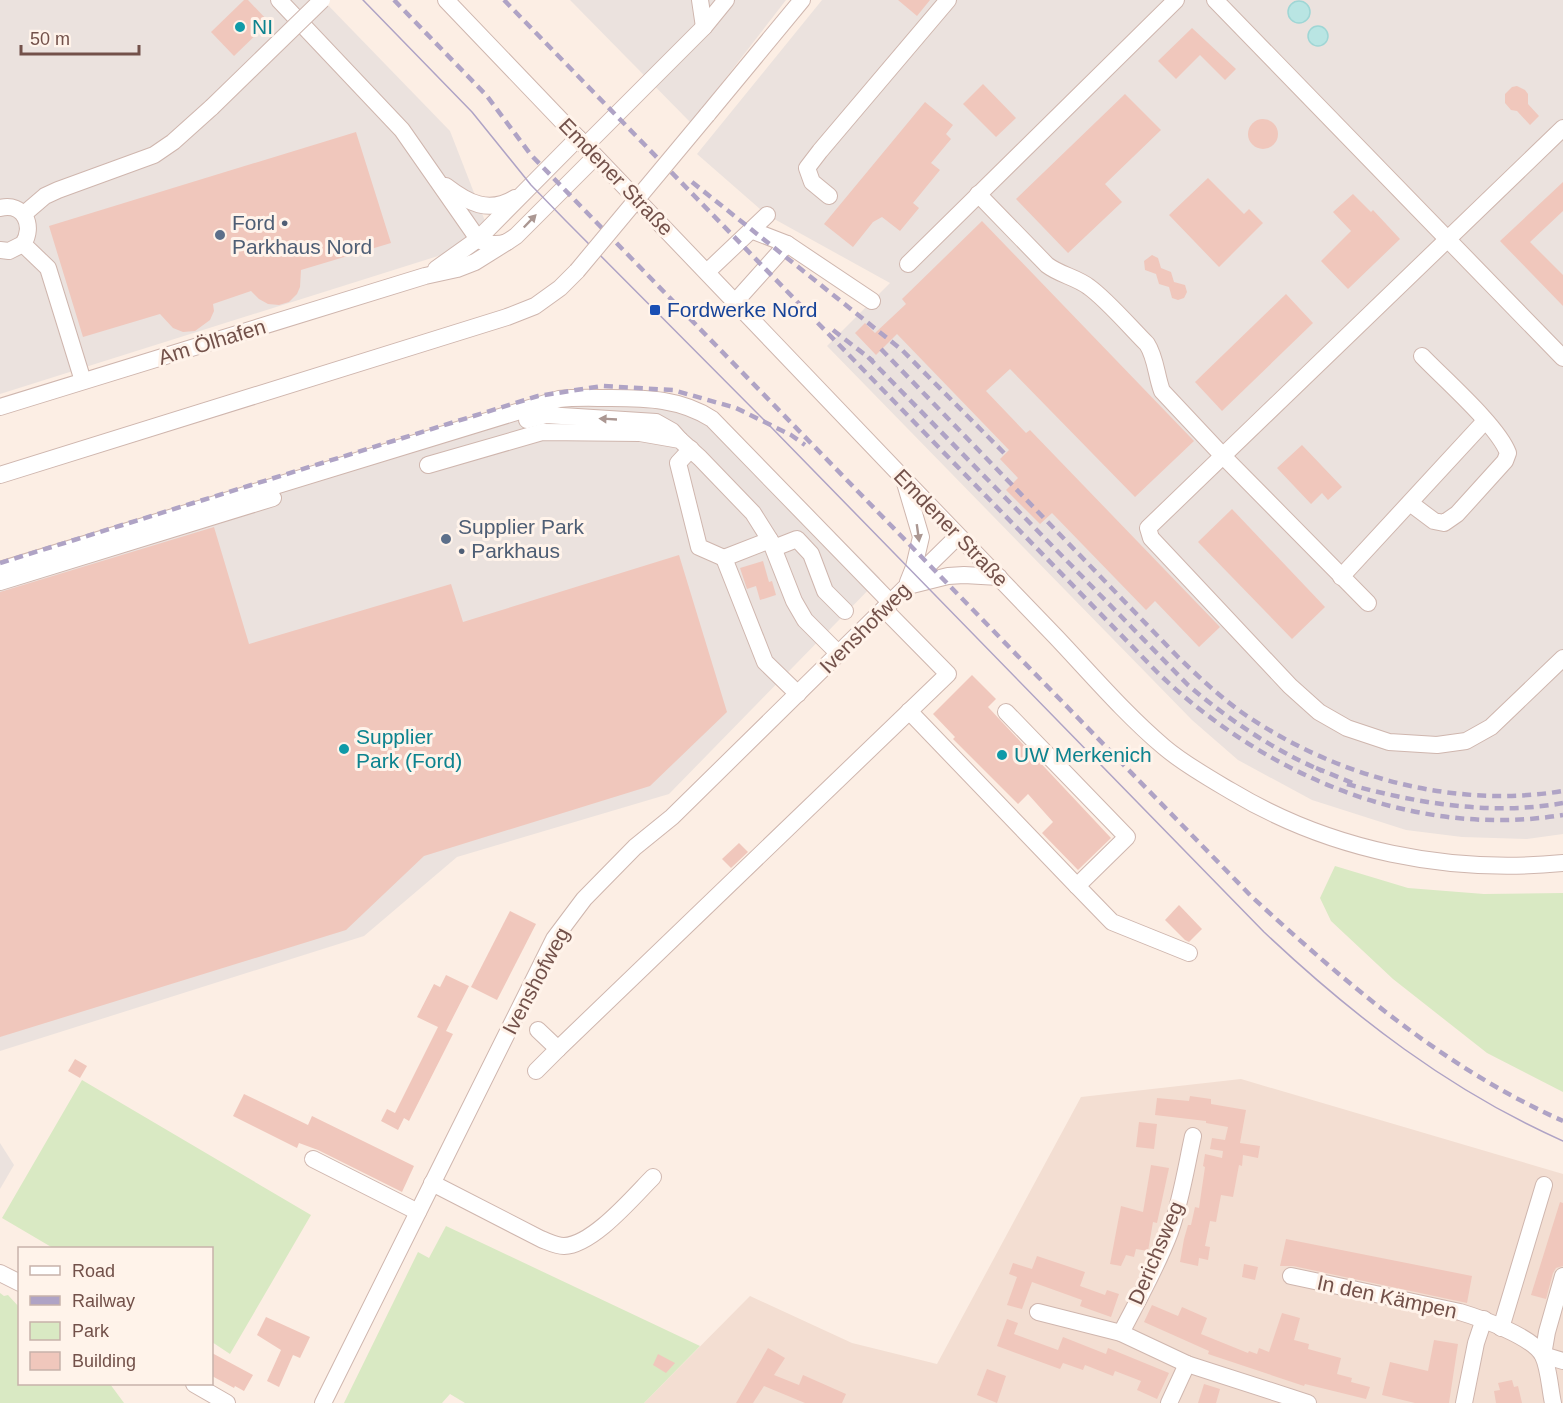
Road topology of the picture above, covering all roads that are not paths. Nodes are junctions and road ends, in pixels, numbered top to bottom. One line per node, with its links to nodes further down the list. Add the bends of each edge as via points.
1 (279, 0): 13 (street, via 402,130)
2 (322, 0): 18 (street, bridge, via 173,142 154,155 45,196)
3 (446, 0): 12 (street, Emdener Straße)
4 (700, 0): 10 (street)
5 (726, 0): 10 (street)
6 (802, 0): 40 (street, bridge, via 577,271 535,306)
7 (948, 0): 16 (street, via 807,168 812,182)
8 (1176, 0): 15 (street)
9 (1215, 0): 22 (street)
10 (704, 27): 12 (street)
11 (1563, 128): 22 (street)
12 (586, 147): 14 (street, Am Ölhafen); 23 (street, Am Ölhafen, one-way to 12, via 516,236); 28 (street, Emdener Straße)
13 (438, 180): 14 (street, via 458,195 485,206 496,207); 21 (street)
14 (526, 190): 21 (street, Am Ölhafen)
15 (978, 194): 27 (street); 38 (street, via 1047,265 1090,287 1147,344 1154,354 1162,391)
16 (829, 196)
17 (0, 208): 18 (street, via 11,207)
18 (24, 214): 24 (street, via 29,229)
19 (767, 214): 20 (street)
20 (751, 230): 25 (street); 28 (street)
21 (478, 239): 23 (street); 29 (street, Am Ölhafen)
22 (1448, 239): 33 (street); 38 (street)
23 (507, 242): 29 (street, Am Ölhafen, via 476,262)
24 (23, 244): 26 (street, via 9,251); 34 (street, via 48,268)
25 (788, 244): 30 (street); 31 (street)
26 (0, 250)
27 (908, 264)
28 (708, 271): 30 (street, Emdener Straße)
29 (425, 276): 34 (street, Am Ölhafen)
30 (736, 301): 41 (street, Emdener Straße)
31 (872, 301)
32 (1422, 356): 36 (street)
33 (1563, 358)
34 (83, 381): 35 (street, Am Ölhafen)
35 (0, 407)
36 (1485, 421): 42 (street); 42 (street, via 1505,443 1508,453 1457,514 1444,523 1434,521)
37 (686, 445): 39 (street, via 640,433 542,432); 44 (street, via 753,513); 45 (street, via 678,463 699,547); 49 (street, one-way to 49, via 656,422 546,415)
38 (1223, 456): 47 (street); 55 (street, via 1148,528 1151,538 1319,712 1347,728 1389,742 1437,746 1466,741 1491,727)
39 (428, 465)
40 (0, 475)
41 (904, 479): 43 (street, Emdener Straße); 50 (street, one-way to 50, via 921,537)
42 (1410, 503): 47 (street)
43 (958, 536): 48 (street, Emdener Straße); 50 (street, Ivenshofweg)
44 (772, 544): 45 (street); 53 (street, via 797,539 811,554 825,591); 54 (street, via 805,620)
45 (724, 558): 56 (street, via 765,662)
46 (0, 570): 52 (street, via 559,399 648,398 690,407 712,419)
47 (1341, 577): 51 (street)
48 (999, 578): 50 (street, via 948,576); 59 (street, Emdener Straße, via 1165,748 1263,809 1352,844 1424,861 1467,866)
49 (0, 582)
50 (907, 586): 52 (street, Ivenshofweg)
51 (1368, 603)
52 (887, 606): 54 (street, Ivenshofweg); 57 (street, via 948,674)
53 (845, 611)
54 (839, 654): 56 (street, Ivenshofweg)
55 (1563, 658)
56 (798, 694): 68 (street, Ivenshofweg, via 672,817 635,847 584,899 554,939)
57 (909, 711): 60 (street); 63 (street)
58 (1005, 712): 60 (street, via 1128,837)
59 (1563, 863)
60 (1077, 886): 61 (street, via 1112,922)
61 (1189, 953)
62 (538, 1030): 63 (street)
63 (558, 1049): 64 (street)
64 (536, 1071)
65 (1193, 1136): 78 (street, Derichsweg, via 1170,1232)
66 (313, 1159): 70 (street)
67 (653, 1177): 68 (street, via 594,1234 567,1246 541,1239)
68 (432, 1184): 70 (street, Ivenshofweg)
69 (1544, 1185): 77 (street)
70 (418, 1212): 84 (street, Ivenshofweg)
71 (0, 1273): 74 (street)
72 (1291, 1276): 76 (street, In den Kämpen)
73 (1563, 1276): 79 (street)
74 (18, 1282)
75 (1038, 1312): 78 (street)
76 (1484, 1319): 77 (street, In den Kämpen); 87 (street, In den Kämpen)
77 (1501, 1328): 79 (street, In den Kämpen, via 1527,1340)
78 (1121, 1333): 81 (street)
79 (1543, 1355): 80 (street); 88 (street)
80 (1563, 1361)
81 (1187, 1364): 85 (street); 86 (street)
82 (197, 1385): 83 (street)
83 (227, 1403)
84 (323, 1403)
85 (1169, 1403)
86 (1308, 1403)
87 (1464, 1403)
88 (1553, 1403)

